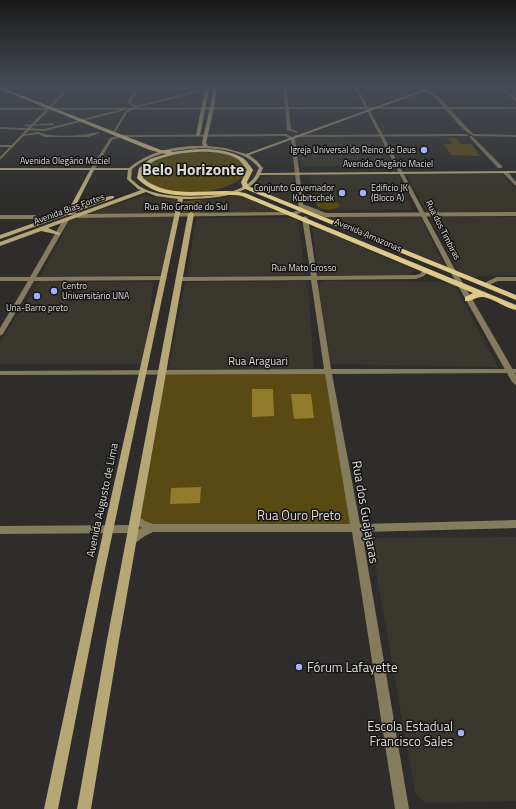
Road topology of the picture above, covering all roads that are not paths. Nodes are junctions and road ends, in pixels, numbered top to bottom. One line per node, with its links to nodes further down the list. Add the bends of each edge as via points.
1 (34, 123): 13 (street)
2 (73, 123): 3 (main road); 13 (street); 14 (street)
3 (81, 123): 14 (street); 15 (main road); 16 (main road)
4 (119, 123): 16 (street)
5 (201, 123): 18 (main road)
6 (208, 123): 19 (main road)
7 (289, 123): 21 (street, Rua dos Guajajaras, via 290,130)
8 (325, 123): 21 (main road)
9 (328, 123): 21 (main road)
10 (376, 123): 22 (street, Rua dos Timbiras)
11 (459, 123): 24 (street)
12 (0, 126): 13 (street)
13 (31, 126): 14 (street, via 36,130); 17 (street)
14 (58, 127)
15 (98, 133): 17 (street, via 88,136); 26 (main road)
16 (113, 133): 23 (main road)
17 (23, 134): 29 (street)
18 (198, 135): 19 (street); 23 (street)
19 (206, 135): 20 (street); 30 (main road)
20 (286, 135): 21 (street); 21 (main road); 27 (main road)
21 (295, 135): 22 (street); 37 (main road); 47 (street, Rua dos Guajajaras)
22 (382, 135): 24 (street); 48 (street, Rua dos Timbiras)
23 (121, 136): 26 (street); 33 (main road)
24 (471, 136): 25 (street); 42 (street)
25 (516, 136)
26 (111, 139): 32 (main road); 46 (street)
27 (272, 140)
28 (0, 146): 29 (street)
29 (13, 146): 38 (street)
30 (206, 147): 33 (main road); 35 (main road)
31 (244, 150): 35 (main road)
32 (140, 151)
33 (161, 152): 34 (main road); 36 (main road)
34 (180, 152): 39 (main road); 53 (main road, via 212,151 235,156 249,167)
35 (237, 152): 37 (main road)
36 (149, 154): 39 (main road); 45 (main road)
37 (246, 155): 52 (main road, via 259,165)
38 (0, 159)
39 (147, 163): 58 (main road, via 139,174 150,186 176,193)
40 (303, 167): 47 (main road, Avenida Olegário Maciel)
41 (393, 167): 48 (main road, Avenida Olegário Maciel)
42 (500, 167): 43 (main road, Avenida Olegário Maciel); 48 (main road, Avenida Olegário Maciel)
43 (516, 167)
44 (0, 169): 46 (main road, Avenida Olegário Maciel)
45 (130, 169): 46 (main road, Avenida Olegário Maciel); 56 (main road, via 129,179)
46 (92, 170): 51 (main road, Avenida Olegário Maciel); 62 (main road)
47 (297, 170): 48 (main road, Avenida Olegário Maciel); 52 (main road, Avenida Olegário Maciel); 61 (street, Rua dos Guajajaras)
48 (400, 170): 49 (main road, Avenida Olegário Maciel); 67 (street, Rua dos Timbiras)
49 (504, 172): 50 (main road, Avenida Olegário Maciel); 54 (street)
50 (516, 172)
51 (0, 173)
52 (260, 174): 55 (main road, via 253,183)
53 (247, 177): 55 (main road); 58 (main road, via 232,186)
54 (516, 185)
55 (245, 187): 59 (main road); 61 (main road, Avenida Amazonas)
56 (137, 188): 57 (main road); 62 (main road, Avenida Bias Fortes)
57 (144, 191): 60 (main road, via 154,195); 68 (main road, Avenida Bias Fortes)
58 (209, 192): 59 (main road, Avenida Amazonas)
59 (233, 192): 60 (main road, via 208,197); 65 (main road, Avenida Amazonas)
60 (181, 198): 63 (main road, Avenida Augusto de Lima)
61 (303, 211): 65 (main road, Avenida Amazonas); 67 (street, via 308,210 325,216); 75 (main road, Avenida Amazonas); 76 (main road, Avenida Amazonas); 77 (street, Rua dos Guajajaras)
62 (70, 212): 68 (street, Rua Rio Grande do Sul); 70 (main road); 71 (main road, Avenida Bias Fortes)
63 (178, 214): 64 (street, Rua Rio Grande do Sul); 68 (street, Rua Rio Grande do Sul); 78 (main road, Avenida Augusto de Lima)
64 (191, 214): 65 (street, Rua Rio Grande do Sul); 81 (main road)
65 (294, 214)
66 (516, 214): 67 (street)
67 (424, 215): 76 (street, Rua dos Timbiras)
68 (78, 216): 70 (main road, Avenida Bias Fortes)
69 (0, 217): 71 (street, via 35,217)
70 (66, 220): 71 (main road, Avenida Bias Fortes); 72 (street)
71 (40, 226): 72 (main road); 73 (main road, Avenida Bias Fortes); 74 (main road, Avenida Bias Fortes)
72 (58, 234): 80 (street)
73 (0, 237)
74 (0, 244)
75 (426, 270): 77 (street, Rua Mato Grosso, via 416,277); 83 (main road, Avenida Amazonas)
76 (454, 274): 83 (street, Rua dos Timbiras); 84 (main road, Avenida Amazonas)
77 (313, 277): 81 (street, Rua Mato Grosso); 93 (street, Rua dos Guajajaras)
78 (164, 278): 80 (street); 92 (main road, Avenida Augusto de Lima)
79 (0, 279): 80 (street)
80 (33, 279): 89 (street)
81 (179, 279): 90 (main road)
82 (516, 279): 84 (street, via 497,279 488,283)
83 (460, 285): 85 (main road, Avenida Amazonas); 87 (street, Rua dos Timbiras)
84 (488, 286): 86 (main road, Avenida Amazonas)
85 (484, 295): 87 (main road, via 475,295); 88 (main road, Avenida Amazonas)
86 (516, 298)
87 (468, 299): 91 (street, Rua dos Timbiras)
88 (516, 308)
89 (0, 334)
90 (162, 371): 92 (street, Rua Araguari); 93 (street, Rua Araguari); 96 (main road)
91 (513, 371): 93 (street, Rua Araguari); 95 (street, Rua dos Timbiras)
92 (144, 372): 94 (street, Rua Araguari); 100 (main road, Avenida Augusto de Lima)
93 (328, 372): 99 (street, Rua dos Guajajaras)
94 (0, 373)
95 (516, 382)
96 (135, 518): 98 (street, Rua Ouro Preto, via 142,524); 102 (main road)
97 (516, 524): 99 (street, Rua Ouro Preto)
98 (154, 528): 99 (street, Rua Ouro Preto); 102 (street, Rua Ouro Preto)
99 (356, 528): 105 (street, Rua dos Guajajaras)
100 (109, 529): 101 (street, Rua Ouro Preto); 102 (street, Rua Ouro Preto); 103 (main road, Avenida Augusto de Lima)
101 (0, 530)
102 (132, 535): 104 (main road)
103 (51, 809)
104 (84, 809)
105 (402, 809)

